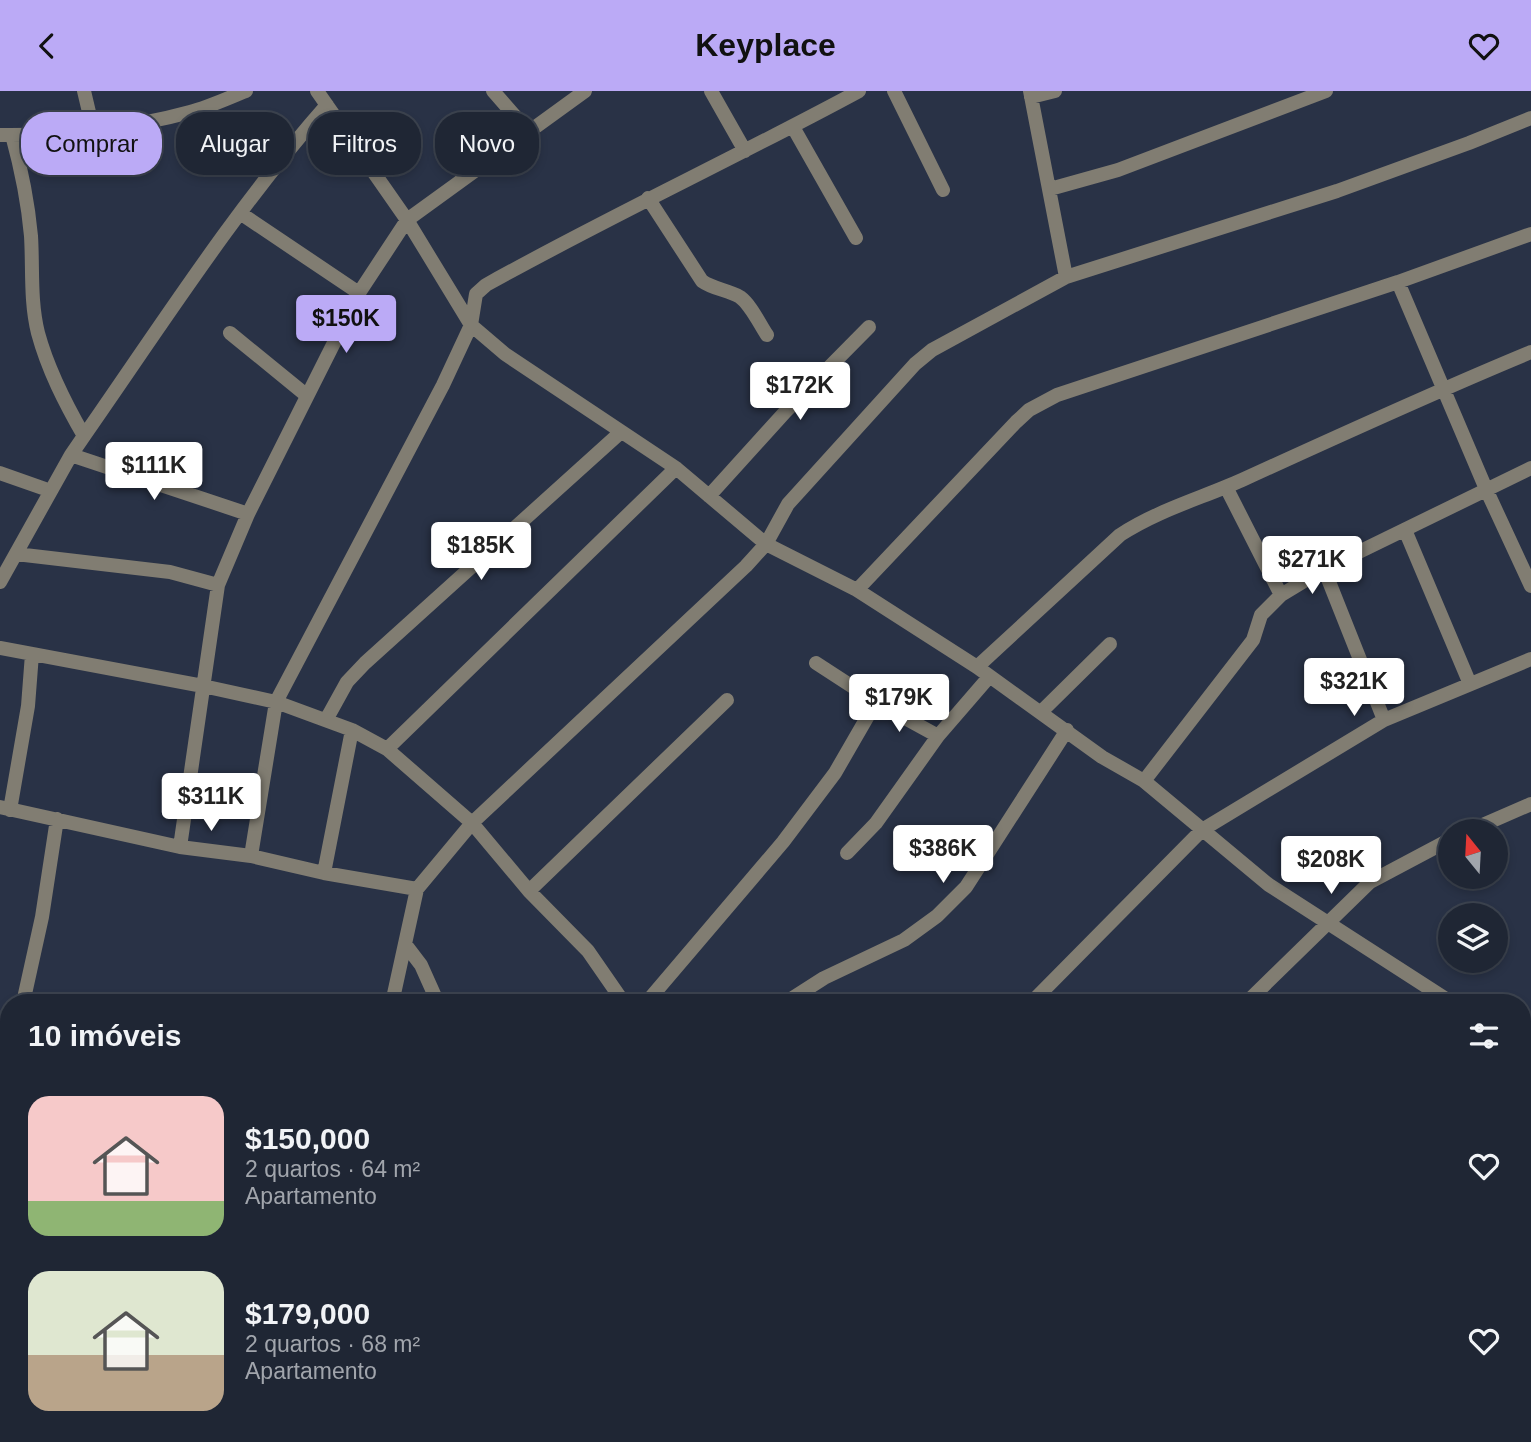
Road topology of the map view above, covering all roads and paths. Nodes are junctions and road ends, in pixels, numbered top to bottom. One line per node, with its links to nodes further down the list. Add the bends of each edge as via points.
1 (84, 91): 13 (street)
2 (246, 91): 15 (street, via 191,112)
3 (317, 91): 12 (street)
4 (493, 91): 14 (street)
5 (585, 91): 17 (street)
6 (711, 91): 20 (street)
7 (859, 91): 18 (street)
8 (894, 91): 23 (street)
9 (1055, 91): 11 (street)
10 (1326, 91): 22 (street, via 1118,170)
11 (1030, 94): 22 (street)
12 (327, 105): 25 (street); 26 (street)
13 (89, 112)
14 (511, 112)
15 (162, 117)
16 (1531, 118): 29 (street, via 1325,195)
17 (539, 123)
18 (793, 127): 20 (street); 28 (street)
19 (6, 135): 40 (street, via 27,206 38,331 49,369)
20 (745, 151): 24 (street)
21 (470, 175): 26 (street)
22 (1050, 189): 29 (street)
23 (943, 190)
24 (648, 198): 32 (street, via 485,285 477,295); 35 (street, via 702,281 745,301)
25 (240, 213): 31 (street); 40 (street)
26 (407, 220): 31 (street); 32 (street)
27 (1531, 234): 30 (street)
28 (856, 238)
29 (1066, 277): 51 (street, via 932,350 915,364 788,504)
30 (1398, 282): 37 (street); 57 (street, via 1058,395 1029,410)
31 (359, 293): 38 (street)
32 (471, 325): 39 (street, via 505,354); 69 (street)
33 (869, 327): 48 (street)
34 (230, 333): 38 (street)
35 (767, 335)
36 (1531, 352): 37 (street)
37 (1444, 388): 45 (street); 46 (street)
38 (306, 395): 49 (street)
39 (621, 432): 42 (street); 72 (street, via 365,663 347,682)
40 (84, 436): 41 (street)
41 (71, 455): 47 (street); 49 (street)
42 (676, 468): 48 (street); 77 (street)
43 (1531, 468): 46 (street)
44 (0, 473): 47 (street)
45 (1226, 487): 58 (street); 64 (street, via 1138,523 1121,535)
46 (1486, 489): 50 (street); 56 (street)
47 (51, 491): 52 (street)
48 (709, 496): 51 (street)
49 (248, 514): 55 (street)
50 (1405, 530): 53 (street); 66 (street)
51 (766, 544): 57 (street); 83 (street)
52 (16, 554): 54 (street); 55 (street, via 170,572)
53 (1324, 569): 58 (street); 73 (street)
54 (0, 582)
55 (218, 585): 67 (street)
56 (1531, 586)
57 (858, 590): 64 (street)
58 (1281, 595): 78 (street, via 1261,615 1253,639)
59 (1110, 644): 71 (street)
60 (0, 648): 61 (street)
61 (32, 654): 67 (street); 80 (street, via 28,706)
62 (1531, 659): 66 (street)
63 (816, 663): 70 (street)
64 (977, 667): 65 (street)
65 (989, 677): 71 (street); 76 (street)
66 (1470, 684): 73 (street)
67 (203, 686): 69 (street); 86 (street)
68 (727, 700): 91 (street)
69 (276, 702): 72 (street); 88 (street)
70 (876, 702): 76 (street); 98 (street, via 835,773 783,842)
71 (1041, 712): 75 (street)
72 (326, 720): 74 (street)
73 (1384, 720): 84 (street)
74 (352, 730): 77 (street); 89 (street)
75 (1067, 730): 78 (street); 99 (street, via 966,887 937,916 904,940)
76 (939, 736): 87 (street, via 876,823)
77 (387, 749): 83 (street)
78 (1144, 781): 84 (street)
79 (1531, 804): 82 (street)
80 (5, 809): 81 (street)
81 (57, 819): 86 (street); 94 (street)
82 (1497, 819)
83 (472, 823): 90 (street); 91 (street)
84 (1202, 830): 92 (street, via 1269,885); 100 (street)
85 (1438, 846): 92 (street, via 1370,882)
86 (180, 847): 88 (street)
87 (848, 853)
88 (251, 856): 89 (street)
89 (324, 873): 90 (street)
90 (417, 889): 93 (street)
91 (529, 891): 97 (street, via 588,951)
92 (1327, 924): 101 (street); 102 (street)
93 (405, 944): 95 (street); 96 (street)
94 (25, 994)
95 (393, 994)
96 (434, 994)
97 (619, 994)
98 (654, 994)
99 (799, 994)
100 (1040, 994)
101 (1255, 994)
102 (1438, 994)

